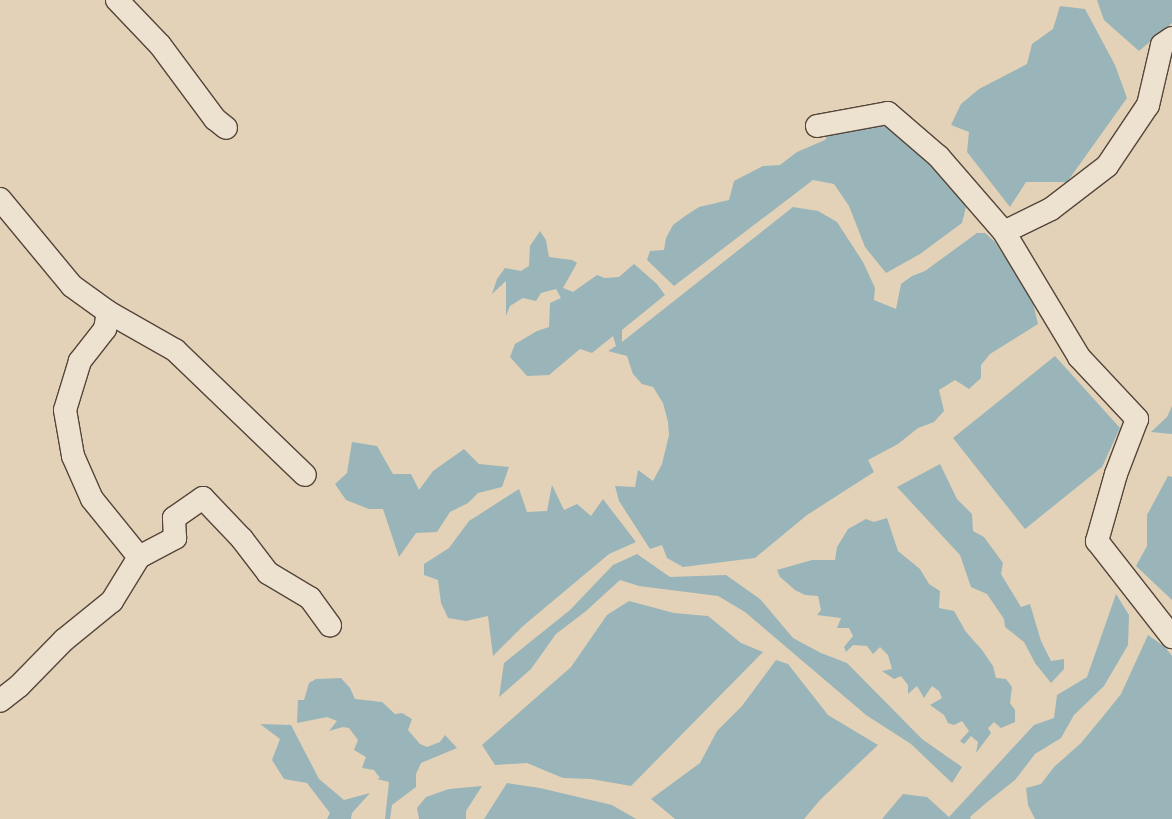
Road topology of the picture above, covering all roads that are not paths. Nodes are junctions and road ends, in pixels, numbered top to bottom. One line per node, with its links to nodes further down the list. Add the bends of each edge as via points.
1 (117, 0): 4 (street, via 160,45 215,119)
2 (1172, 38): 6 (street, via 1162,45 1148,104 1107,166 1051,209)
3 (817, 126): 6 (street, via 888,113 939,157)
4 (226, 128)
5 (0, 198): 7 (street, via 72,286)
6 (1004, 232): 11 (street, via 1079,357 1137,419 1116,474 1097,541)
7 (108, 312): 8 (street, via 175,350); 9 (street, via 104,329 80,361 65,410 73,456 92,499)
8 (305, 475)
9 (139, 557): 10 (street, via 175,538 174,518 203,498 242,539 268,573 310,598); 12 (street, via 112,601 64,640 20,686)
10 (330, 626)
11 (1172, 637)
12 (0, 701)

